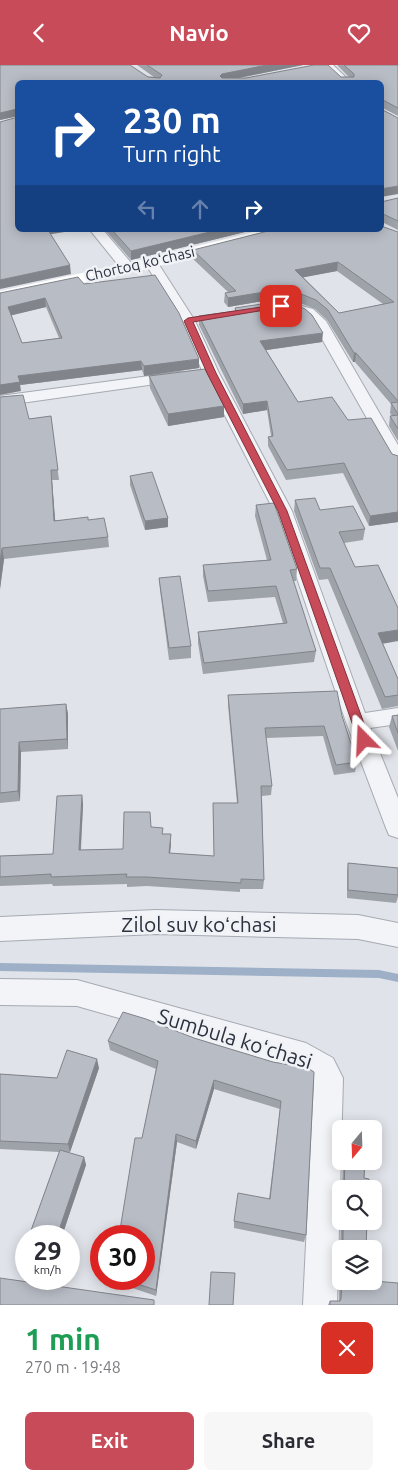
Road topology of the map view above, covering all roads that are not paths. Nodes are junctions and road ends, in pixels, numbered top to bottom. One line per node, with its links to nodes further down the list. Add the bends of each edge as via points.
1 (326, 66): 2 (street)
2 (344, 80)
3 (98, 232): 6 (street)
4 (272, 232): 5 (main road, Chortoq koʻchasi)
5 (151, 263): 6 (main road, Chortoq koʻchasi); 10 (street)
6 (128, 267): 7 (main road, Chortoq koʻchasi)
7 (0, 296)
8 (272, 307): 13 (street, via 299,308 318,321)
9 (207, 318): 10 (street)
10 (188, 321): 11 (street)
11 (212, 373): 12 (street); 15 (street, via 283,511)
12 (0, 401)
13 (398, 459)
14 (398, 716): 15 (street)
15 (357, 722): 16 (street)
16 (398, 828)
17 (0, 929): 18 (street, Zilol suv koʻchasi, via 156,922 358,927)
18 (398, 935)
19 (0, 992): 20 (street, Sumbula koʻchasi, via 77,993 320,1063 329,1078)
20 (320, 1305)

